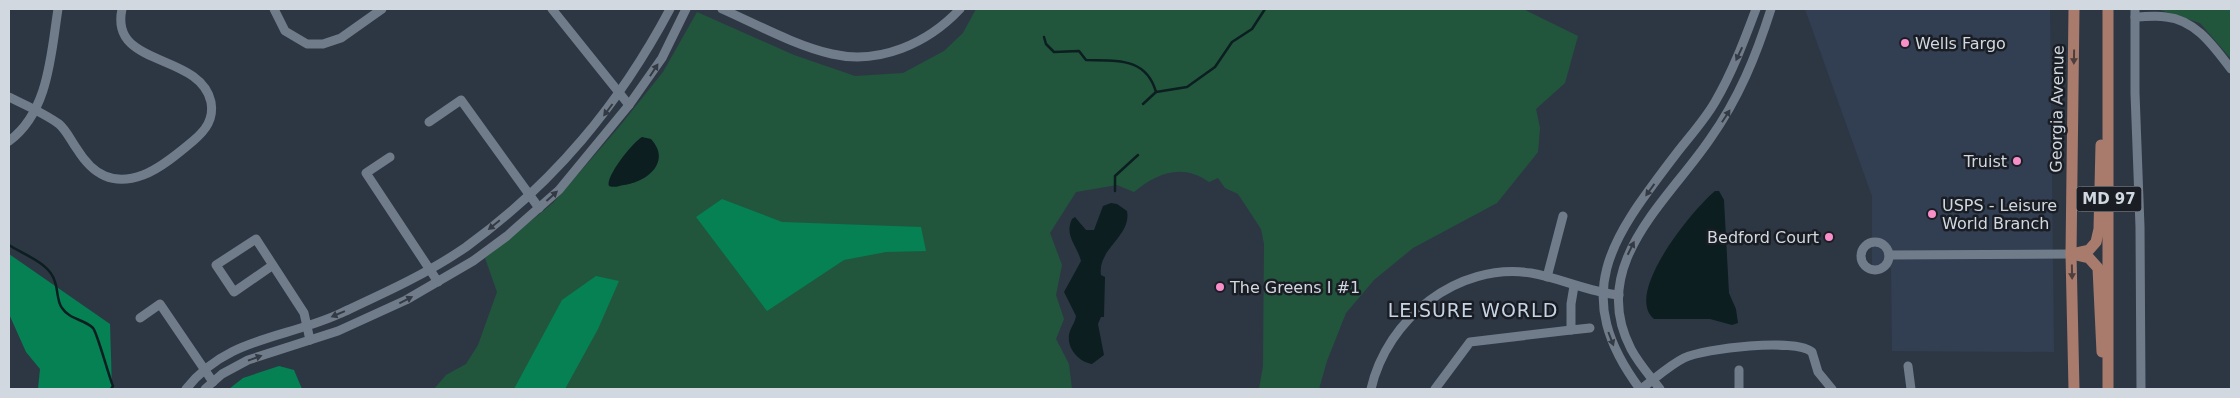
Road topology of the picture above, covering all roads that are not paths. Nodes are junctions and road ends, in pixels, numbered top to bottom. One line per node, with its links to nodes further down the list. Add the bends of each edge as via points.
1 (58, 9): 20 (street, via 48,81)
2 (122, 9): 20 (street, via 120,16 130,42 141,52 200,79 208,91 212,108 209,125 203,132 147,174 131,180 111,179 92,169 59,124)
3 (274, 9): 4 (street, via 285,30 307,44 323,44 341,38)
4 (382, 9)
5 (552, 9): 17 (street)
6 (670, 9): 17 (street)
7 (686, 9): 19 (street, one-way to 7, via 662,58)
8 (722, 9): 9 (street, via 832,54 860,57 891,52 917,43)
9 (960, 9)
10 (1756, 9): 34 (street, one-way to 34, via 1740,51 1714,103 1647,193 1615,243 1608,259)
11 (1771, 9): 35 (street, one-way to 11, via 1631,247 1731,108 1756,55)
12 (2074, 9): 27 (main road, Georgia Avenue / MD 97, one-way to 27)
13 (2108, 9): 15 (main road, MD 97)
14 (2135, 13): 16 (street, via 2167,16 2186,23 2199,31); 57 (street)
15 (2108, 55): 27 (main road, via 2098,236 2089,250); 46 (main road, MD 97)
16 (2231, 69)
17 (618, 95): 19 (street); 24 (street, one-way to 24, via 570,156)
18 (9, 97): 20 (street)
19 (629, 106): 25 (street, one-way to 19, via 582,165)
20 (35, 110): 22 (street)
21 (429, 122): 24 (street, via 461,100)
22 (9, 141)
23 (390, 157): 30 (street, via 366,173)
24 (529, 195): 25 (street); 30 (street, one-way to 30, via 464,248)
25 (539, 208): 32 (street, via 474,261)
26 (1563, 216): 31 (street)
27 (2072, 254): 28 (street); 46 (main road, via 2089,258 2098,268 2101,345); 56 (main road, Georgia Avenue / MD 97, one-way to 56)
28 (1889, 255)
29 (273, 265): 29 (street, via 234,292 216,265 256,238); 37 (street, via 304,313)
30 (429, 269): 32 (street); 37 (street, one-way to 37, via 366,301)
31 (1547, 277): 33 (street); 49 (street, via 1502,271 1464,281 1442,291 1420,306 1402,326)
32 (438, 282): 40 (street, one-way to 32, via 374,316)
33 (1574, 286): 34 (street); 39 (street)
34 (1603, 294): 35 (street); 51 (street, one-way to 51, via 1613,343 1627,372)
35 (1619, 295): 44 (street, via 1626,338 1641,366)
36 (140, 318): 42 (street, via 160,304)
37 (307, 325): 40 (street); 42 (street, via 239,347)
38 (1590, 328): 39 (street)
39 (1572, 330): 50 (street, via 1470,342)
40 (310, 340): 45 (street, one-way to 40, via 248,360)
41 (1908, 366): 55 (street)
42 (204, 370): 45 (street); 47 (street)
43 (1739, 370): 53 (street)
44 (1653, 380): 51 (street); 52 (street); 54 (street, via 1684,358 1707,350 1799,346 1812,352 1818,372)
45 (212, 382): 48 (street)
46 (2108, 388)
47 (186, 389)
48 (205, 389)
49 (1370, 389)
50 (1435, 389)
51 (1640, 389)
52 (1660, 389)
53 (1739, 389)
54 (1832, 389)
55 (1912, 389)
56 (2074, 389)
57 (2141, 389)

